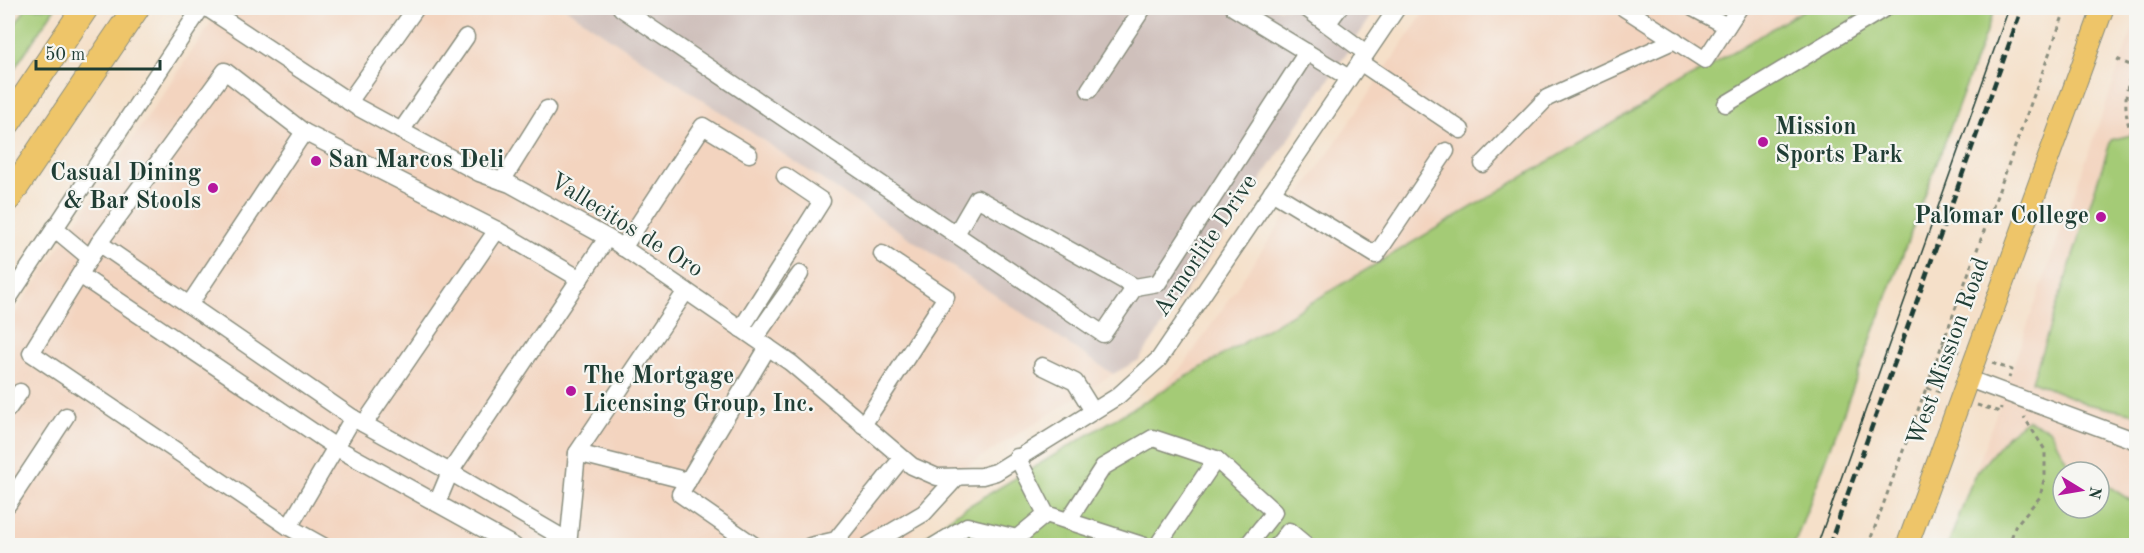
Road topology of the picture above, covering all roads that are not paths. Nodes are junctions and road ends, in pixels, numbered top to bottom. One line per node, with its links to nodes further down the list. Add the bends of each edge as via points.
1 (85, 8): 29 (highway)
2 (136, 8): 26 (highway)
3 (201, 8): 41 (street)
4 (207, 8): 25 (street, Vallecitos de Oro)
5 (416, 8): 25 (street)
6 (621, 8): 43 (street)
7 (1143, 8): 24 (street)
8 (1234, 8): 21 (street)
9 (1306, 8): 17 (street)
10 (1339, 8): 17 (street)
11 (1395, 8): 22 (street, Armorlite Drive)
12 (1624, 8): 20 (street)
13 (1693, 8): 18 (street)
14 (1739, 8): 18 (street)
15 (1885, 8): 27 (street)
16 (2103, 8): 58 (main road, West Mission Road)
17 (1327, 24): 22 (street)
18 (1727, 26): 20 (street, via 1705,60)
19 (466, 36): 30 (street)
20 (1675, 40): 35 (street, via 1547,98)
21 (1306, 52): 23 (street); 52 (street, via 1158,283)
22 (1363, 57): 23 (street, Armorlite Drive); 31 (street)
23 (1349, 78): 38 (street, Armorlite Drive)
24 (1089, 90)
25 (349, 102): 30 (street, Vallecitos de Oro)
26 (71, 103): 39 (highway); 40 (highway)
27 (1726, 104)
28 (547, 109): 37 (street)
29 (8, 122)
30 (401, 130): 37 (street, Vallecitos de Oro)
31 (1461, 130)
32 (304, 132): 42 (street); 45 (street, via 225,71); 55 (street)
33 (1446, 151): 38 (street, via 1376,255)
34 (749, 154): 46 (street, via 703,126)
35 (1483, 164)
36 (785, 176): 56 (street, via 822,201)
37 (502, 181): 44 (street, Vallecitos de Oro)
38 (1272, 192): 61 (street, Armorlite Drive, via 1159,359 1118,396)
39 (8, 198)
40 (8, 218)
41 (54, 228): 48 (street); 54 (street)
42 (497, 230): 51 (street); 63 (street)
43 (956, 234): 52 (street, via 977,198); 52 (street, via 1103,334)
44 (607, 238): 46 (street, Vallecitos de Oro); 51 (street)
45 (99, 243): 48 (street); 55 (street)
46 (623, 248): 53 (street, Vallecitos de Oro)
47 (882, 254): 64 (street, via 946,297)
48 (90, 258): 49 (street)
49 (80, 274): 66 (street); 78 (street, via 31,353)
50 (800, 274): 56 (street)
51 (579, 279): 71 (street)
52 (1135, 287)
53 (686, 291): 56 (street, Vallecitos de Oro); 67 (street)
54 (8, 299)
55 (189, 305): 63 (street)
56 (755, 338): 64 (street, Vallecitos de Oro, via 791,363); 73 (street)
57 (1042, 366): 61 (street, via 1075,382)
58 (1966, 378): 65 (street); 91 (main road, West Mission Road)
59 (20, 392): 60 (street)
60 (8, 410)
61 (1093, 411): 70 (street, Armorlite Drive)
62 (66, 416): 75 (street)
63 (359, 421): 66 (street); 71 (street)
64 (863, 425): 68 (street, Vallecitos de Oro)
65 (2136, 441)
66 (337, 448): 74 (street); 78 (street)
67 (577, 453): 73 (street); 79 (street)
68 (902, 458): 72 (street, Vallecitos de Oro, via 937,477); 83 (street, via 836,540)
69 (1216, 459): 77 (street, via 1153,438 1103,467); 87 (street); 88 (street, via 1274,512)
70 (1011, 460): 72 (street, Vallecitos de Oro, via 996,472); 76 (street)
71 (450, 472): 74 (street); 79 (street)
72 (957, 477): 84 (street, via 924,513)
73 (688, 481): 82 (street, via 680,494)
74 (437, 503): 81 (street)
75 (8, 504)
76 (1046, 514): 77 (street); 85 (street, via 1017,537 966,526)
77 (1068, 521): 86 (street)
78 (289, 527): 80 (street)
79 (568, 543)
80 (323, 546)
81 (514, 546)
82 (755, 546)
83 (810, 546)
84 (868, 546)
85 (934, 546)
86 (1145, 546)
87 (1157, 546)
88 (1247, 546)
89 (1277, 546): 90 (street, via 1289,531)
90 (1307, 546)
91 (1907, 546)

